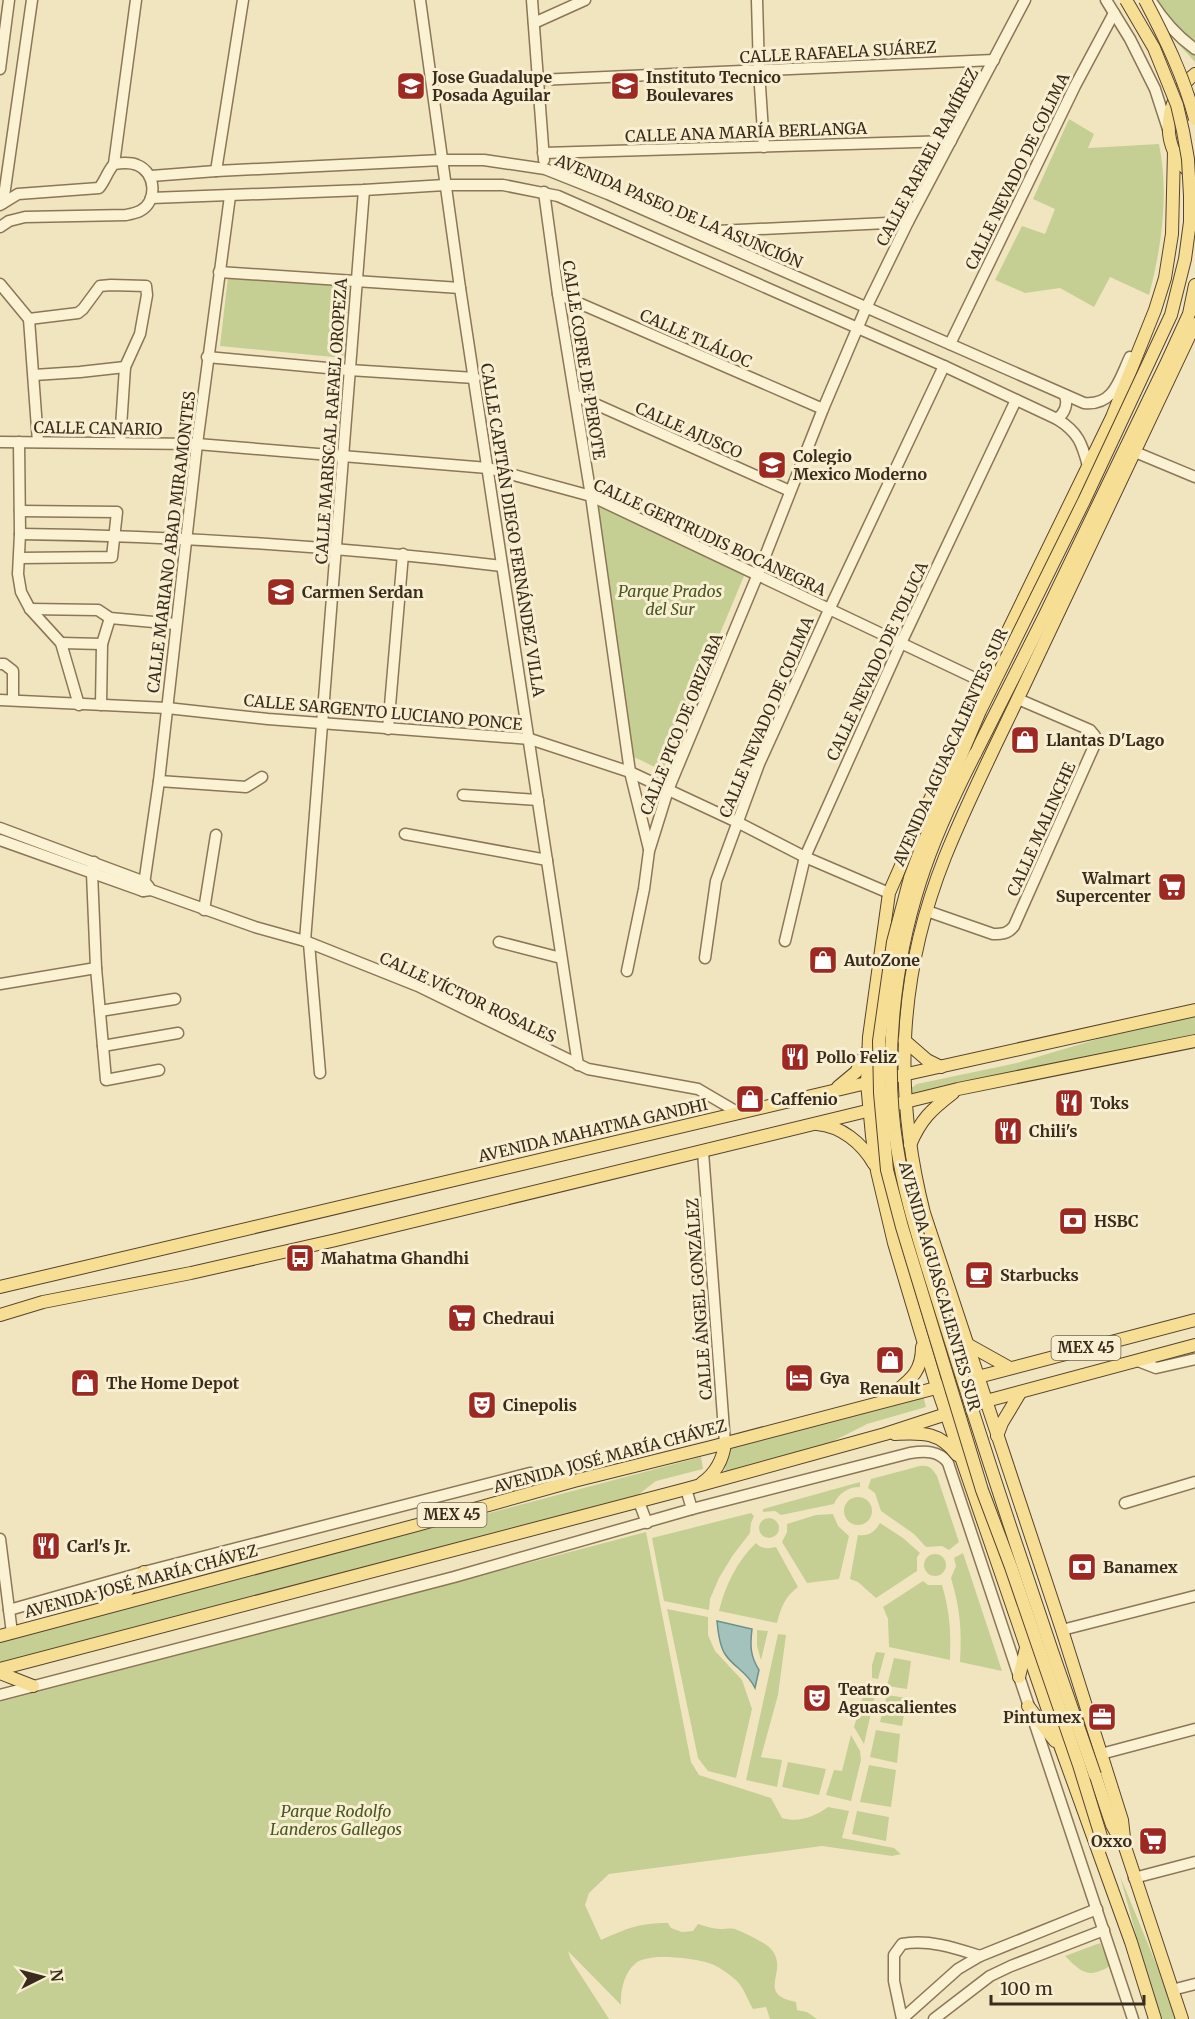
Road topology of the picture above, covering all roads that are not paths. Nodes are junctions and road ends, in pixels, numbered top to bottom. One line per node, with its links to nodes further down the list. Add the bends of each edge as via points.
1 (9, 0): 18 (street)
2 (32, 0): 39 (street)
3 (136, 0): 29 (street)
4 (243, 0): 31 (street)
5 (420, 0): 28 (street, CALLE CAPITÁN DIEGO FERNÁNDEZ VILLA)
6 (532, 0): 15 (street)
7 (585, 0): 15 (street)
8 (760, 0): 19 (street)
9 (1025, 0): 17 (street, CALLE RAFAEL RAMÍREZ)
10 (1106, 0): 14 (street)
11 (1126, 0): 212 (main road, AVENIDA AGUASCALIENTES SUR, bridge, via 1154,48 1183,131 1190,196 1185,259 1171,315 980,711 921,849 893,942 879,1041 887,1170 900,1218 982,1490 1075,1754)
12 (1144, 0): 22 (main road, bridge, via 1167,43)
13 (1150, 0): 16 (street)
14 (1114, 13): 23 (street, via 1155,89); 57 (street, CALLE NEVADO DE COLIMA)
15 (534, 23): 21 (street)
16 (1195, 49)
17 (994, 60): 19 (street, CALLE RAFAELA SUÁREZ); 24 (street, CALLE RAFAEL RAMÍREZ)
18 (0, 69)
19 (759, 70): 21 (street, CALLE RAFAELA SUÁREZ); 25 (street)
20 (1195, 74): 23 (main road, via 1176,95)
21 (538, 80): 27 (street)
22 (1195, 119)
23 (1168, 129): 26 (main road)
24 (951, 141): 25 (street, CALLE ANA MARÍA BERLANGA); 41 (street, CALLE RAFAEL RAMÍREZ)
25 (764, 147): 27 (street, CALLE ANA MARÍA BERLANGA)
26 (1174, 151): 33 (main road); 44 (main road, AVENIDA AGUASCALIENTES SUR)
27 (543, 153): 30 (street)
28 (442, 160): 30 (street, AVENIDA PASEO DE LA ASUNCIÓN, via 484,160); 31 (street, AVENIDA PASEO DE LA ASUNCIÓN); 34 (street, CALLE CAPITÁN DIEGO FERNÁNDEZ VILLA)
29 (114, 164): 32 (street, via 138,165); 39 (street, via 99,188 18,194)
30 (545, 169): 43 (street, AVENIDA PASEO DE LA ASUNCIÓN)
31 (216, 171): 32 (street, AVENIDA PASEO DE LA ASUNCIÓN)
32 (151, 176): 38 (street)
33 (1195, 176)
34 (446, 185): 35 (street, AVENIDA PASEO DE LA ASUNCIÓN); 36 (street, AVENIDA PASEO DE LA ASUNCIÓN, via 503,184); 49 (street, CALLE CAPITÁN DIEGO FERNÁNDEZ VILLA)
35 (364, 190): 37 (street, AVENIDA PASEO DE LA ASUNCIÓN); 46 (street, CALLE MARISCAL RAFAEL OROPEZA)
36 (544, 192): 50 (street, CALLE COFRE DE PEROTE); 55 (street, AVENIDA PASEO DE LA ASUNCIÓN)
37 (230, 196): 38 (street, AVENIDA PASEO DE LA ASUNCIÓN); 45 (street, CALLE MARIANO ABAD MIRAMONTES)
38 (151, 198): 42 (street, via 142,210 126,215 25,217)
39 (2, 204)
40 (1195, 217): 44 (main road, via 1182,222)
41 (908, 222): 43 (street); 52 (street, CALLE RAFAEL RAMÍREZ)
42 (0, 227)
43 (691, 232): 52 (street, AVENIDA PASEO DE LA ASUNCIÓN)
44 (1172, 234): 56 (main road, AVENIDA AGUASCALIENTES SUR, via 1165,278)
45 (219, 272): 46 (street); 58 (street, CALLE MARIANO ABAD MIRAMONTES)
46 (357, 282): 49 (street); 61 (street, CALLE MARISCAL RAFAEL OROPEZA)
47 (0, 284): 53 (street)
48 (1195, 285): 54 (main road, AVENIDA AGUASCALIENTES SUR)
49 (460, 288): 63 (street, CALLE CAPITÁN DIEGO FERNÁNDEZ VILLA)
50 (558, 294): 64 (street, CALLE COFRE DE PEROTE); 67 (street, CALLE TLÁLOC)
51 (1195, 302): 54 (main road)
52 (866, 308): 55 (street, CALLE RAFAEL RAMÍREZ); 57 (street, AVENIDA PASEO DE LA ASUNCIÓN)
53 (29, 319): 60 (street, via 78,313 100,286 146,286 140,334); 62 (street)
54 (1192, 319): 74 (main road, AVENIDA AGUASCALIENTES SUR); 207 (main road, AVENIDA AGUASCALIENTES SUR, bridge, via 986,730 930,852 903,944 891,1068 896,1145 906,1195 942,1316 1112,1825)
55 (857, 328): 59 (street, AVENIDA PASEO DE LA ASUNCIÓN); 67 (street, CALLE PICO DE ORIZABA)
56 (1144, 337): 65 (street, AVENIDA PASEO DE LA ASUNCIÓN, via 1106,401 1084,403); 76 (main road, AVENIDA AGUASCALIENTES SUR)
57 (950, 344): 65 (street, AVENIDA PASEO DE LA ASUNCIÓN)
58 (207, 357): 61 (street); 73 (street, CALLE MARIANO ABAD MIRAMONTES)
59 (944, 366): 66 (street, AVENIDA PASEO DE LA ASUNCIÓN); 91 (street, CALLE NEVADO DE COLIMA)
60 (125, 367): 62 (street); 72 (street)
61 (349, 370): 63 (street); 75 (street, CALLE MARISCAL RAFAEL OROPEZA)
62 (34, 375): 71 (street)
63 (475, 378): 77 (street, CALLE CAPITÁN DIEGO FERNÁNDEZ VILLA)
64 (575, 395): 79 (street, CALLE AJUSCO); 80 (street, CALLE COFRE DE PEROTE)
65 (1065, 395): 68 (street, via 1065,408)
66 (1016, 399): 68 (street, AVENIDA PASEO DE LA ASUNCIÓN); 95 (street, CALLE NEVADO DE TOLUCA)
67 (823, 410): 79 (street, CALLE PICO DE ORIZABA)
68 (1057, 420): 76 (street, AVENIDA PASEO DE LA ASUNCIÓN, via 1077,436)
69 (0, 442): 70 (street, CALLE CANARIO)
70 (18, 442): 71 (street, CALLE CANARIO); 81 (street)
71 (38, 442): 72 (street, CALLE CANARIO)
72 (120, 442): 73 (street, CALLE CANARIO)
73 (196, 444): 75 (street, CALLE GERTRUDIS BOCANEGRA); 84 (street, CALLE MARIANO ABAD MIRAMONTES)
74 (1135, 452): 78 (street); 99 (main road, AVENIDA AGUASCALIENTES SUR)
75 (343, 455): 77 (street, CALLE GERTRUDIS BOCANEGRA); 85 (street, CALLE MARISCAL RAFAEL OROPEZA)
76 (1088, 466): 98 (main road, AVENIDA AGUASCALIENTES SUR)
77 (488, 468): 80 (street, CALLE GERTRUDIS BOCANEGRA); 88 (street, CALLE CAPITÁN DIEGO FERNÁNDEZ VILLA)
78 (1195, 477)
79 (790, 491): 89 (street, CALLE PICO DE ORIZABA)
80 (591, 496): 89 (street, CALLE GERTRUDIS BOCANEGRA); 108 (street, CALLE COFRE DE PEROTE)
81 (20, 511): 82 (street); 83 (street, via 117,512)
82 (20, 534): 83 (street); 87 (street)
83 (114, 535): 84 (street); 87 (street, via 112,557)
84 (187, 539): 85 (street); 93 (street, CALLE MARIANO ABAD MIRAMONTES)
85 (336, 550): 86 (street); 105 (street, CALLE MARISCAL RAFAEL OROPEZA)
86 (404, 554): 88 (street); 106 (street)
87 (20, 558): 90 (street, via 21,592)
88 (502, 566): 107 (street, CALLE CAPITÁN DIEGO FERNÁNDEZ VILLA)
89 (758, 574): 91 (street, CALLE GERTRUDIS BOCANEGRA); 111 (street, CALLE PICO DE ORIZABA)
90 (30, 609): 92 (street, via 99,610); 94 (street)
91 (829, 610): 95 (street, CALLE GERTRUDIS BOCANEGRA); 114 (street, CALLE NEVADO DE COLIMA)
92 (110, 618): 93 (street); 96 (street)
93 (175, 624): 104 (street, CALLE MARIANO ABAD MIRAMONTES)
94 (61, 643): 96 (street); 102 (street)
95 (901, 643): 98 (street, CALLE GERTRUDIS BOCANEGRA); 120 (street, CALLE NEVADO DE TOLUCA)
96 (102, 644): 103 (street)
97 (0, 664): 101 (street, via 13,671)
98 (983, 682): 124 (main road, AVENIDA AGUASCALIENTES SUR)
99 (1018, 699): 126 (main road, AVENIDA AGUASCALIENTES SUR, via 944,859); 126 (street, CALLE MALINCHE, via 1090,730 1095,744 1010,931 993,934)
100 (0, 700): 101 (street, CALLE SARGENTO LUCIANO PONCE)
101 (14, 700): 102 (street, CALLE SARGENTO LUCIANO PONCE)
102 (79, 705): 103 (street, CALLE SARGENTO LUCIANO PONCE)
103 (101, 705): 104 (street, CALLE SARGENTO LUCIANO PONCE)
104 (167, 708): 105 (street, CALLE SARGENTO LUCIANO PONCE); 110 (street, CALLE MARIANO ABAD MIRAMONTES)
105 (323, 723): 106 (street, CALLE SARGENTO LUCIANO PONCE); 128 (street, CALLE MARISCAL RAFAEL OROPEZA)
106 (388, 729): 107 (street, CALLE SARGENTO LUCIANO PONCE)
107 (530, 739): 108 (street, CALLE SARGENTO LUCIANO PONCE); 113 (street, CALLE CAPITÁN DIEGO FERNÁNDEZ VILLA)
108 (630, 772): 111 (street, CALLE SARGENTO LUCIANO PONCE); 119 (street, CALLE COFRE DE PEROTE)
109 (262, 777): 110 (street, via 246,787)
110 (159, 781): 123 (street, CALLE MARIANO ABAD MIRAMONTES)
111 (668, 790): 114 (street, CALLE SARGENTO LUCIANO PONCE); 119 (street, CALLE PICO DE ORIZABA)
112 (464, 795): 113 (street)
113 (538, 800): 121 (street, CALLE CAPITÁN DIEGO FERNÁNDEZ VILLA)
114 (737, 822): 120 (street, CALLE SARGENTO LUCIANO PONCE); 131 (street, CALLE NEVADO DE COLIMA, via 716,881)
115 (0, 828): 122 (street, CALLE VÍCTOR ROSALES)
116 (405, 834): 121 (street)
117 (216, 835): 125 (street)
118 (0, 840): 122 (street, CALLE VÍCTOR ROSALES)
119 (649, 851): 133 (street, CALLE PICO DE ORIZABA)
120 (805, 857): 124 (street, CALLE SARGENTO LUCIANO PONCE); 127 (street, CALLE NEVADO DE TOLUCA)
121 (547, 860): 130 (street, CALLE CAPITÁN DIEGO FERNÁNDEZ VILLA)
122 (93, 867): 123 (street, CALLE VÍCTOR ROSALES); 132 (street)
123 (146, 888): 125 (street, CALLE VÍCTOR ROSALES)
124 (889, 893): 139 (main road, AVENIDA AGUASCALIENTES SUR)
125 (204, 910): 128 (street, CALLE VÍCTOR ROSALES)
126 (927, 911): 140 (main road, AVENIDA AGUASCALIENTES SUR)
127 (785, 941)
128 (307, 942): 145 (street, CALLE VÍCTOR ROSALES, via 418,986); 148 (street, CALLE MARISCAL RAFAEL OROPEZA)
129 (499, 942): 130 (street)
130 (561, 958): 145 (street, CALLE CAPITÁN DIEGO FERNÁNDEZ VILLA)
131 (705, 958)
132 (96, 968): 134 (street); 137 (street)
133 (627, 971)
134 (0, 984)
135 (175, 999): 137 (street)
136 (1195, 1010): 146 (main road, AVENIDA MAHATMA GANDHI)
137 (100, 1011): 142 (street)
138 (178, 1033): 142 (street)
139 (869, 1037): 143 (main road, AVENIDA AGUASCALIENTES SUR); 152 (main road, via 856,1072)
140 (904, 1040): 144 (main road, AVENIDA AGUASCALIENTES SUR); 146 (main road, via 927,1060)
141 (1195, 1041): 151 (main road)
142 (103, 1047): 147 (street, via 106,1080)
143 (868, 1056): 144 (main road, via 876,1066 887,1068); 150 (main road, AVENIDA AGUASCALIENTES SUR)
144 (904, 1057): 149 (main road, AVENIDA AGUASCALIENTES SUR)
145 (578, 1065): 155 (street, CALLE VÍCTOR ROSALES, via 698,1089)
146 (941, 1066): 149 (main road, AVENIDA MAHATMA GANDHI)
147 (159, 1070)
148 (320, 1073)
149 (904, 1075): 150 (main road, AVENIDA MAHATMA GANDHI); 153 (main road, AVENIDA AGUASCALIENTES SUR)
150 (867, 1083): 152 (main road, AVENIDA MAHATMA GANDHI); 154 (main road, AVENIDA AGUASCALIENTES SUR)
151 (958, 1089): 153 (main road); 157 (main road, via 934,1108)
152 (827, 1092): 155 (main road, AVENIDA MAHATMA GANDHI)
153 (904, 1102): 154 (main road); 157 (main road, AVENIDA AGUASCALIENTES SUR)
154 (869, 1110): 156 (main road); 159 (main road, AVENIDA AGUASCALIENTES SUR)
155 (739, 1113): 162 (main road, AVENIDA MAHATMA GANDHI)
156 (809, 1124): 158 (main road); 159 (main road, via 826,1125 851,1137)
157 (909, 1146): 160 (main road, AVENIDA AGUASCALIENTES SUR)
158 (703, 1152): 163 (main road); 179 (street, CALLE ÁNGEL GONZÁLEZ)
159 (877, 1171): 161 (main road, AVENIDA AGUASCALIENTES SUR)
160 (918, 1188): 161 (main road, via 909,1178 897,1176 885,1185); 166 (main road, AVENIDA AGUASCALIENTES SUR)
161 (883, 1194): 165 (main road, AVENIDA AGUASCALIENTES SUR)
162 (0, 1287)
163 (0, 1315)
164 (1195, 1320): 170 (main road, AVENIDA JOSÉ MARÍA CHÁVEZ / MEX 45)
165 (922, 1337): 172 (main road, AVENIDA AGUASCALIENTES SUR); 174 (main road, via 918,1370)
166 (967, 1344): 170 (main road); 171 (main road, AVENIDA AGUASCALIENTES SUR)
167 (1195, 1346): 169 (main road, MEX 45)
168 (1195, 1359): 169 (street, via 1156,1368)
169 (1138, 1361): 173 (main road, MEX 45)
170 (1010, 1368): 171 (main road, AVENIDA JOSÉ MARÍA CHÁVEZ / MEX 45)
171 (978, 1376): 172 (main road, AVENIDA JOSÉ MARÍA CHÁVEZ / MEX 45); 175 (main road, AVENIDA AGUASCALIENTES SUR)
172 (937, 1387): 174 (main road, AVENIDA JOSÉ MARÍA CHÁVEZ / MEX 45); 176 (main road, AVENIDA AGUASCALIENTES SUR)
173 (1020, 1392): 175 (main road, MEX 45); 178 (main road)
174 (885, 1400): 179 (main road, AVENIDA JOSÉ MARÍA CHÁVEZ / MEX 45)
175 (986, 1401): 176 (main road, MEX 45); 178 (main road, AVENIDA AGUASCALIENTES SUR)
176 (945, 1414): 177 (main road, MEX 45); 180 (main road, AVENIDA AGUASCALIENTES SUR)
177 (885, 1434): 180 (main road, via 933,1435 951,1448); 183 (main road, MEX 45)
178 (997, 1436): 190 (main road, AVENIDA AGUASCALIENTES SUR)
179 (724, 1443): 181 (main road, AVENIDA JOSÉ MARÍA CHÁVEZ / MEX 45); 183 (main road, via 715,1470)
180 (963, 1465): 189 (main road, AVENIDA AGUASCALIENTES SUR)
181 (574, 1480): 192 (street, via 530,1473); 195 (main road, AVENIDA JOSÉ MARÍA CHÁVEZ / MEX 45)
182 (1195, 1482): 186 (street)
183 (699, 1485): 184 (main road, MEX 45)
184 (686, 1489): 185 (main road, MEX 45); 187 (street)
185 (639, 1502): 188 (street); 199 (main road, MEX 45)
186 (1125, 1503)
187 (693, 1509): 188 (street); 200 (street, via 920,1452 938,1454 945,1458 951,1471)
188 (647, 1523): 201 (street)
189 (986, 1531): 190 (main road, via 999,1517 1008,1516 1021,1524); 198 (main road, AVENIDA AGUASCALIENTES SUR)
190 (1031, 1538): 196 (main road, AVENIDA AGUASCALIENTES SUR)
191 (0, 1539): 194 (street)
192 (144, 1572): 194 (street); 195 (main road, via 125,1593)
193 (1195, 1596): 196 (street)
194 (9, 1610): 197 (street)
195 (97, 1610): 197 (main road, AVENIDA JOSÉ MARÍA CHÁVEZ / MEX 45)
196 (1062, 1630): 206 (main road, AVENIDA AGUASCALIENTES SUR)
197 (6, 1634)
198 (1026, 1647): 200 (main road); 205 (main road, AVENIDA AGUASCALIENTES SUR)
199 (0, 1671): 201 (main road)
200 (1019, 1677): 203 (street)
201 (33, 1686): 202 (street)
202 (0, 1695)
203 (1028, 1706): 205 (main road); 210 (street)
204 (1195, 1729): 206 (street)
205 (1061, 1748): 212 (main road, AVENIDA AGUASCALIENTES SUR)
206 (1101, 1754): 207 (main road, AVENIDA AGUASCALIENTES SUR, via 1122,1821)
207 (1125, 1847): 209 (main road, AVENIDA AGUASCALIENTES SUR)
208 (1195, 1862): 209 (street)
209 (1134, 1878): 215 (main road, AVENIDA AGUASCALIENTES SUR)
210 (1097, 1909): 211 (street); 213 (street)
211 (1104, 1930): 217 (street, via 990,1976); 218 (street)
212 (1131, 1942): 219 (main road, AVENIDA AGUASCALIENTES SUR)
213 (980, 1956): 216 (street, via 958,1969); 216 (street, via 930,1944 902,1944 894,1955 894,1980)
214 (1195, 1984): 215 (street)
215 (1172, 1990): 220 (main road, AVENIDA AGUASCALIENTES SUR)
216 (902, 2019)
217 (934, 2019)
218 (1134, 2019)
219 (1155, 2019)
220 (1182, 2019)

